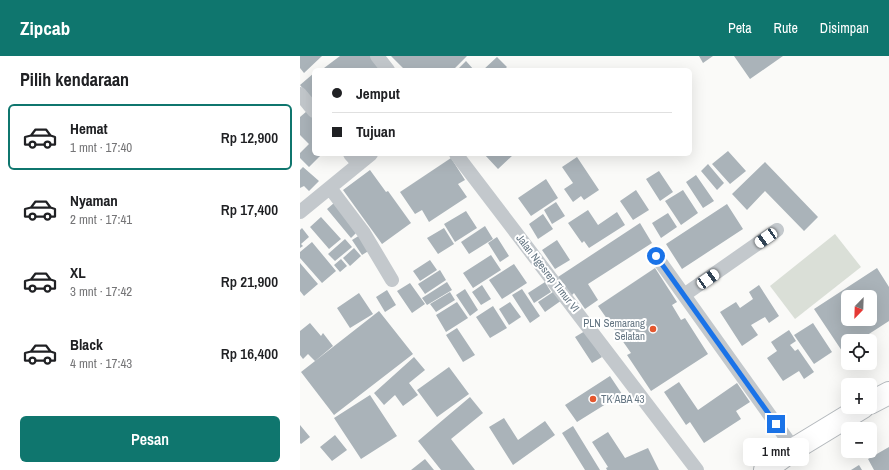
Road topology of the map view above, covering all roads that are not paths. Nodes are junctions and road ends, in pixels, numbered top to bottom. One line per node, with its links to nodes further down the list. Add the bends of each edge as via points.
1 (377, 56): 2 (street)
2 (386, 68)
3 (300, 94): 4 (street)
4 (312, 109)
5 (365, 156): 7 (street)
6 (458, 156): 18 (street, Jalan Ngesrep Timur VI)
7 (355, 159): 8 (street)
8 (330, 188): 9 (street); 12 (street, via 364,232)
9 (300, 212)
10 (777, 230): 13 (street)
11 (656, 256): 13 (street)
12 (392, 280)
13 (684, 295): 17 (street)
14 (889, 393): 15 (highway)
15 (877, 399)
16 (852, 414): 17 (highway)
17 (794, 449): 19 (highway)
18 (696, 470)
19 (765, 470)

